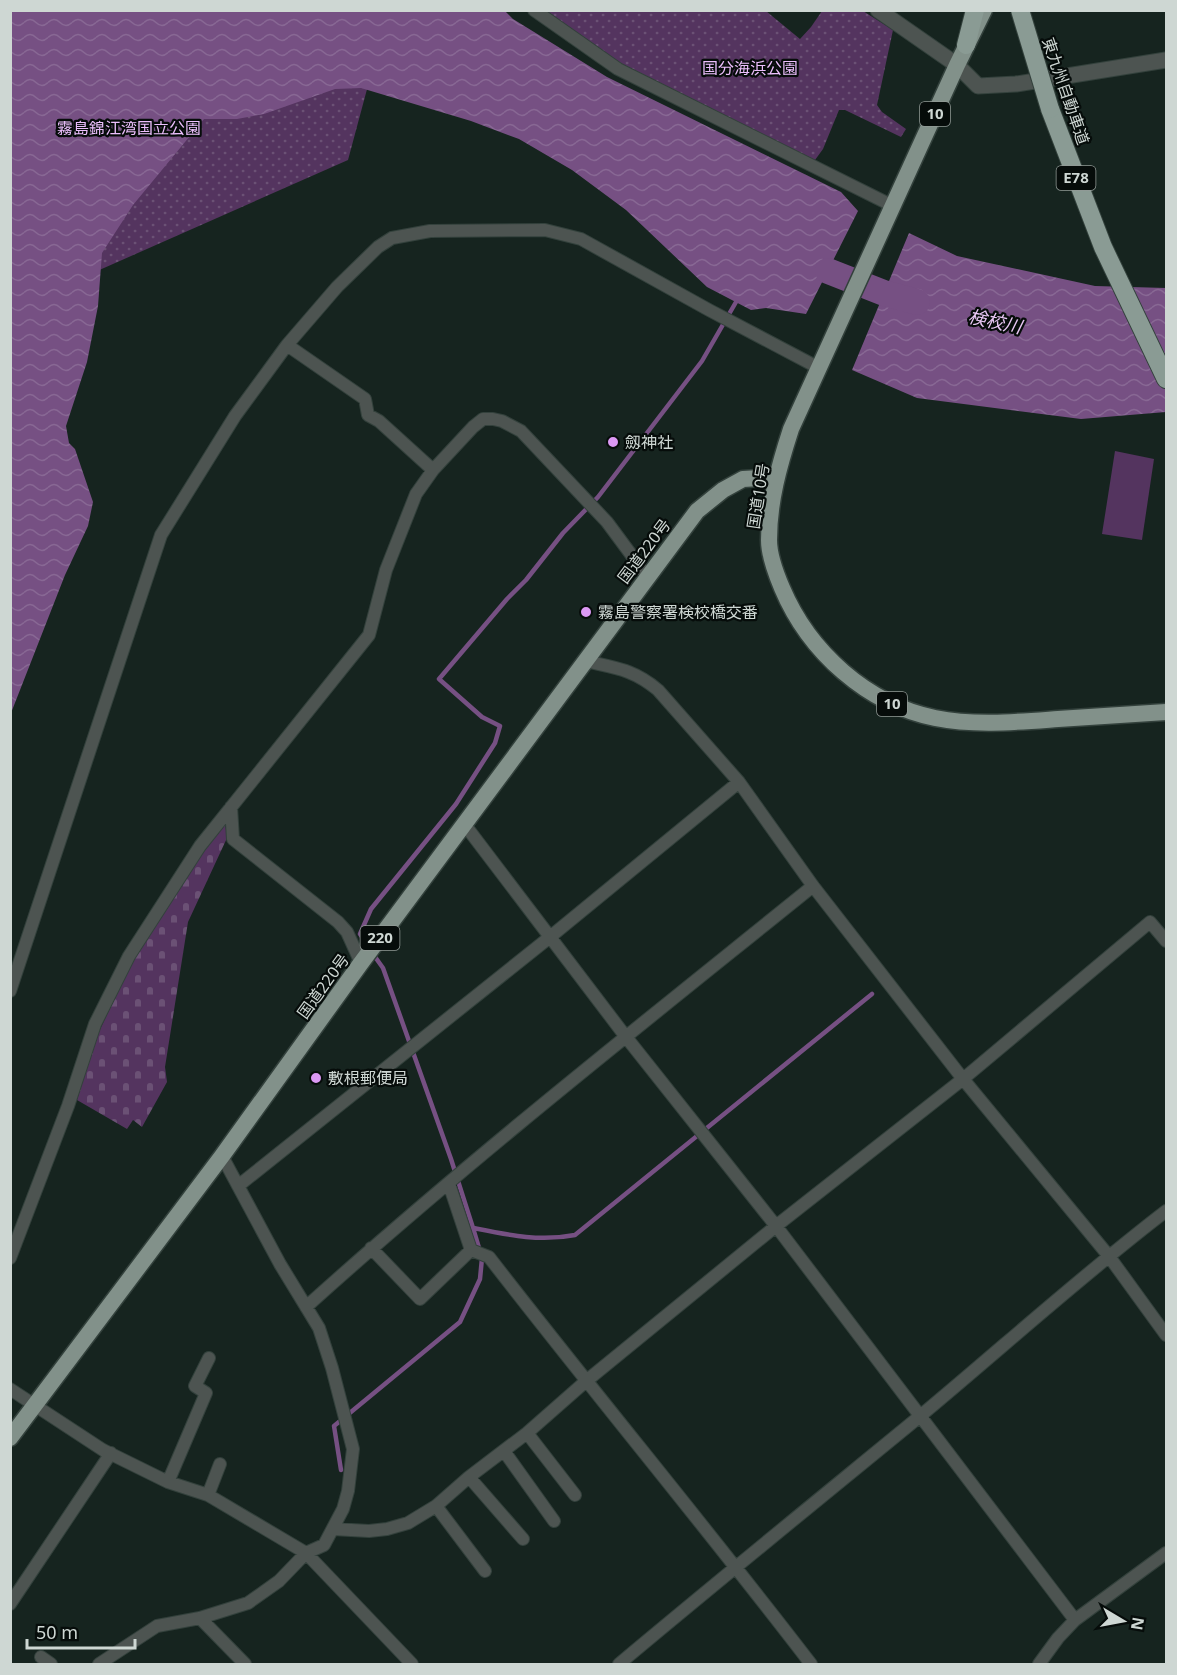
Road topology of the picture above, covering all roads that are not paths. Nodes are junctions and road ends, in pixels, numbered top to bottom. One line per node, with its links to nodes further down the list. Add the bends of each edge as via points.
1 (534, 10): 11 (street, via 618,69)
2 (878, 10): 9 (street)
3 (975, 10): 7 (highway)
4 (984, 10): 7 (highway, 国道10号 / 10)
5 (1020, 10): 10 (highway, 東九州自動車道 / E78, bridge)
6 (1032, 10): 10 (highway, 東九州自動車道 / E78)
7 (966, 45): 9 (highway, 国道10号 / 10)
8 (1167, 60): 9 (street, via 1016,84 978,86)
9 (957, 65): 11 (highway, 国道10号 / 10)
10 (1056, 108): 12 (highway, 東九州自動車道 / E78, via 1099,208)
11 (891, 212): 15 (highway, 国道10号 / 10)
12 (1108, 244): 14 (highway, 東九州自動車道 / E78); 16 (highway, 東九州自動車道 / E78)
13 (287, 345): 15 (street, via 337,287 392,238 430,231 545,230 581,239 709,310); 17 (street, via 365,399 368,415); 29 (street, via 235,416 161,535)
14 (1167, 354)
15 (821, 363): 18 (highway, 国道10号 / 10, via 791,429)
16 (1167, 379)
17 (433, 470): 19 (street, via 483,419 508,423 521,431 588,501); 23 (street, via 416,494 386,570 369,634)
18 (776, 477): 19 (highway, 国道220号 / 220, via 743,479 723,490 697,511); 21 (highway, 国道10号 / 10, via 769,542 777,576 792,610 814,642 874,695 901,709 974,722 1013,723)
19 (647, 576): 20 (highway, 国道220号 / 220)
20 (585, 661): 22 (street, via 629,671 644,679); 24 (highway, 国道220号 / 220)
21 (1167, 712)
22 (739, 782): 25 (street); 26 (street)
23 (231, 807): 28 (street, via 233,839 338,922); 40 (street, via 147,927 110,992)
24 (465, 825): 26 (street); 28 (highway, 国道220号 / 220)
25 (813, 886): 30 (street); 31 (street)
26 (550, 937): 30 (street); 34 (street)
27 (1167, 941): 31 (street, via 1150,922)
28 (361, 963): 32 (highway, 国道220号 / 220)
29 (10, 991)
30 (626, 1037): 33 (street); 36 (street)
31 (963, 1078): 36 (street); 39 (street)
32 (222, 1156): 34 (street); 46 (highway, 国道220号 / 220)
33 (449, 1184): 37 (street); 38 (street)
34 (238, 1186): 41 (street)
35 (1167, 1211): 39 (street)
36 (776, 1226): 44 (street); 47 (street)
37 (371, 1248): 38 (street, via 420,1299); 41 (street)
38 (471, 1250): 44 (street, via 489,1257)
39 (1108, 1255): 42 (street); 47 (street)
40 (10, 1258)
41 (306, 1307): 59 (street, via 319,1328 353,1449 348,1491)
42 (1167, 1335)
43 (209, 1358): 54 (street, via 195,1386 206,1393)
44 (585, 1382): 48 (street); 63 (street)
45 (10, 1389): 46 (street)
46 (34, 1405): 49 (highway, 国道220号 / 220); 51 (street)
47 (921, 1416): 63 (street); 67 (street)
48 (527, 1433): 50 (street); 55 (street)
49 (10, 1438)
50 (504, 1451): 53 (street); 58 (street)
51 (111, 1453): 54 (street); 65 (street)
52 (220, 1464): 56 (street)
53 (469, 1477): 57 (street); 60 (street)
54 (168, 1482): 56 (street)
55 (575, 1495)
56 (208, 1496): 61 (street)
57 (436, 1506): 59 (street, via 408,1523 387,1529); 64 (street)
58 (554, 1521)
59 (333, 1528): 61 (street, via 324,1545)
60 (523, 1539)
61 (306, 1553): 66 (street, via 279,1581 248,1603); 68 (street)
62 (1167, 1553): 67 (street)
63 (736, 1566): 71 (street); 72 (street)
64 (485, 1570)
65 (10, 1604)
66 (200, 1618): 69 (street, via 157,1626); 70 (street)
67 (1075, 1620): 73 (street)
68 (406, 1662)
69 (99, 1665)
70 (245, 1665)
71 (619, 1665)
72 (811, 1665)
73 (1039, 1665)

